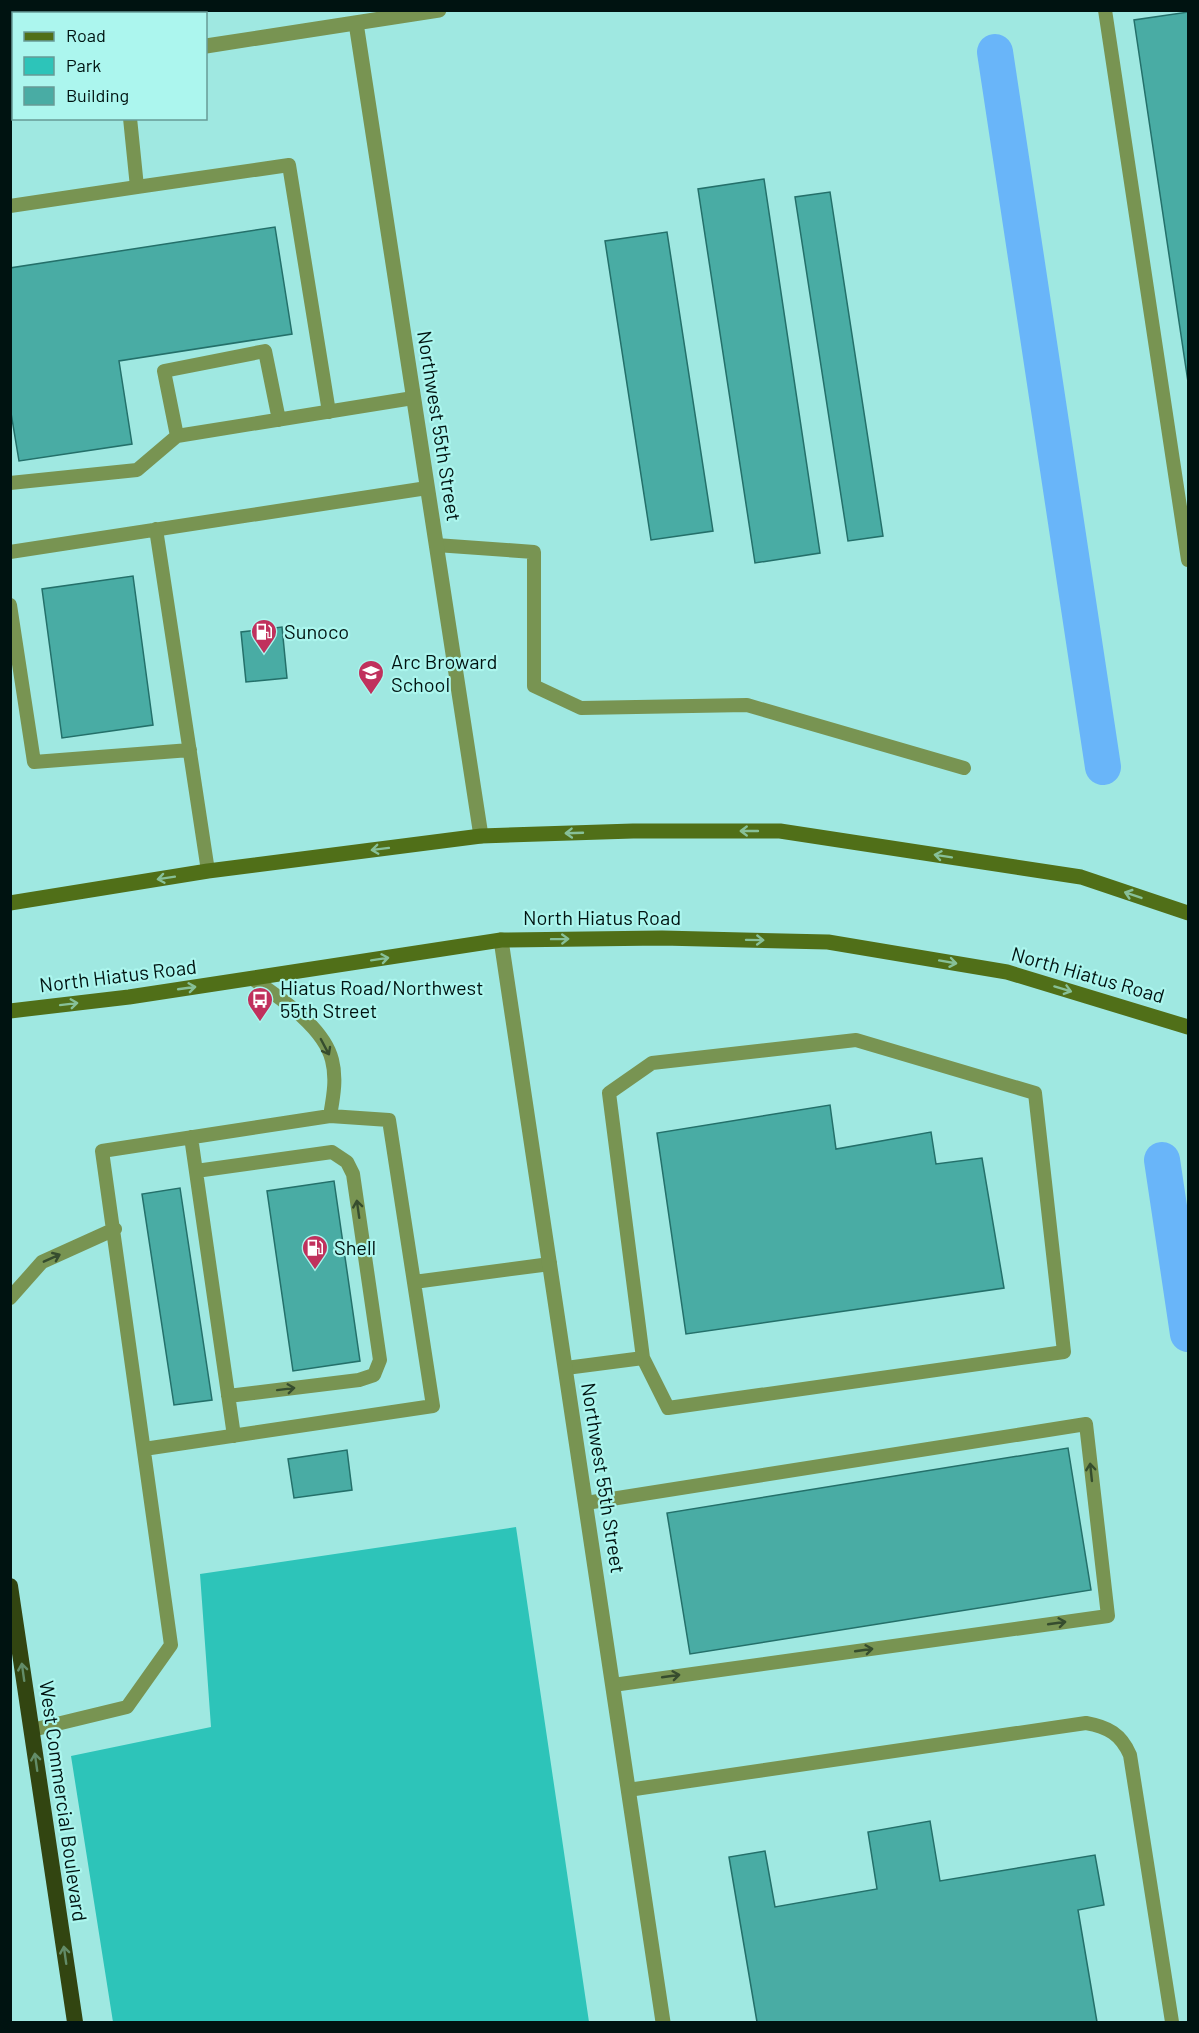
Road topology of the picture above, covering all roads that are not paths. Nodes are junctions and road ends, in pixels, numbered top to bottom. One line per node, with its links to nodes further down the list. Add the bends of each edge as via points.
1 (439, 10): 3 (street)
2 (1104, 10): 17 (lane)
3 (356, 23): 4 (street); 8 (street, Northwest 55th Street)
4 (207, 46)
5 (130, 120): 6 (lane)
6 (137, 187): 7 (lane); 9 (lane, via 289,165)
7 (10, 206)
8 (413, 398): 9 (lane); 13 (street, Northwest 55th Street)
9 (329, 412): 10 (lane)
10 (279, 420): 11 (lane); 11 (lane, via 265,351 164,372)
11 (177, 436): 12 (lane, via 137,470)
12 (10, 483)
13 (427, 488): 14 (lane); 15 (street, Northwest 55th Street)
14 (156, 529): 16 (lane); 19 (lane)
15 (436, 545): 20 (lane, via 534,552 534,686 581,708 747,705); 21 (street, Northwest 55th Street)
16 (10, 552)
17 (1188, 560)
18 (10, 605): 19 (lane, via 34,762)
19 (190, 750): 22 (lane)
20 (964, 768)
21 (481, 836): 22 (main road, one-way to 22); 24 (main road, one-way to 21, via 1081,877 780,831)
22 (208, 871): 23 (main road, one-way to 23)
23 (10, 903)
24 (1188, 913)
25 (501, 940): 26 (main road, North Hiatus Road, one-way to 25); 28 (main road, North Hiatus Road, one-way to 28, via 828,942 1007,972); 33 (street, Northwest 55th Street)
26 (253, 979): 27 (main road, North Hiatus Road, one-way to 26); 29 (lane, one-way to 29, via 318,1032 332,1059 334,1088)
27 (10, 1011)
28 (1188, 1027)
29 (330, 1116): 30 (lane); 34 (lane, via 389,1120)
30 (191, 1137): 31 (lane); 32 (lane, via 102,1151)
31 (196, 1171): 38 (lane); 38 (lane, one-way to 31, via 359,1380 374,1376 380,1360 353,1174 347,1162 332,1152)
32 (115, 1229): 35 (lane, one-way to 32, via 42,1262); 40 (lane)
33 (550, 1264): 34 (lane); 37 (street, Northwest 55th Street)
34 (414, 1282): 39 (lane, via 433,1406)
35 (10, 1298)
36 (643, 1359): 36 (lane, via 609,1093 652,1063 856,1040 1035,1093 1064,1352 668,1408); 37 (lane)
37 (566, 1368): 41 (street, Northwest 55th Street)
38 (228, 1396): 39 (lane)
39 (234, 1436): 40 (lane)
40 (144, 1449): 44 (lane, via 171,1645 127,1707)
41 (586, 1503): 43 (street, Northwest 55th Street); 43 (lane, one-way to 41, via 1108,1616 1086,1424)
42 (10, 1586): 44 (highway, West Commercial Boulevard, one-way to 42)
43 (613, 1684): 45 (street, Northwest 55th Street)
44 (32, 1730): 46 (highway, West Commercial Boulevard, one-way to 44)
45 (628, 1791): 47 (street, Northwest 55th Street); 48 (lane, via 1086,1723 1102,1726 1124,1741 1130,1755)
46 (75, 2022)
47 (663, 2022)
48 (1172, 2022)

